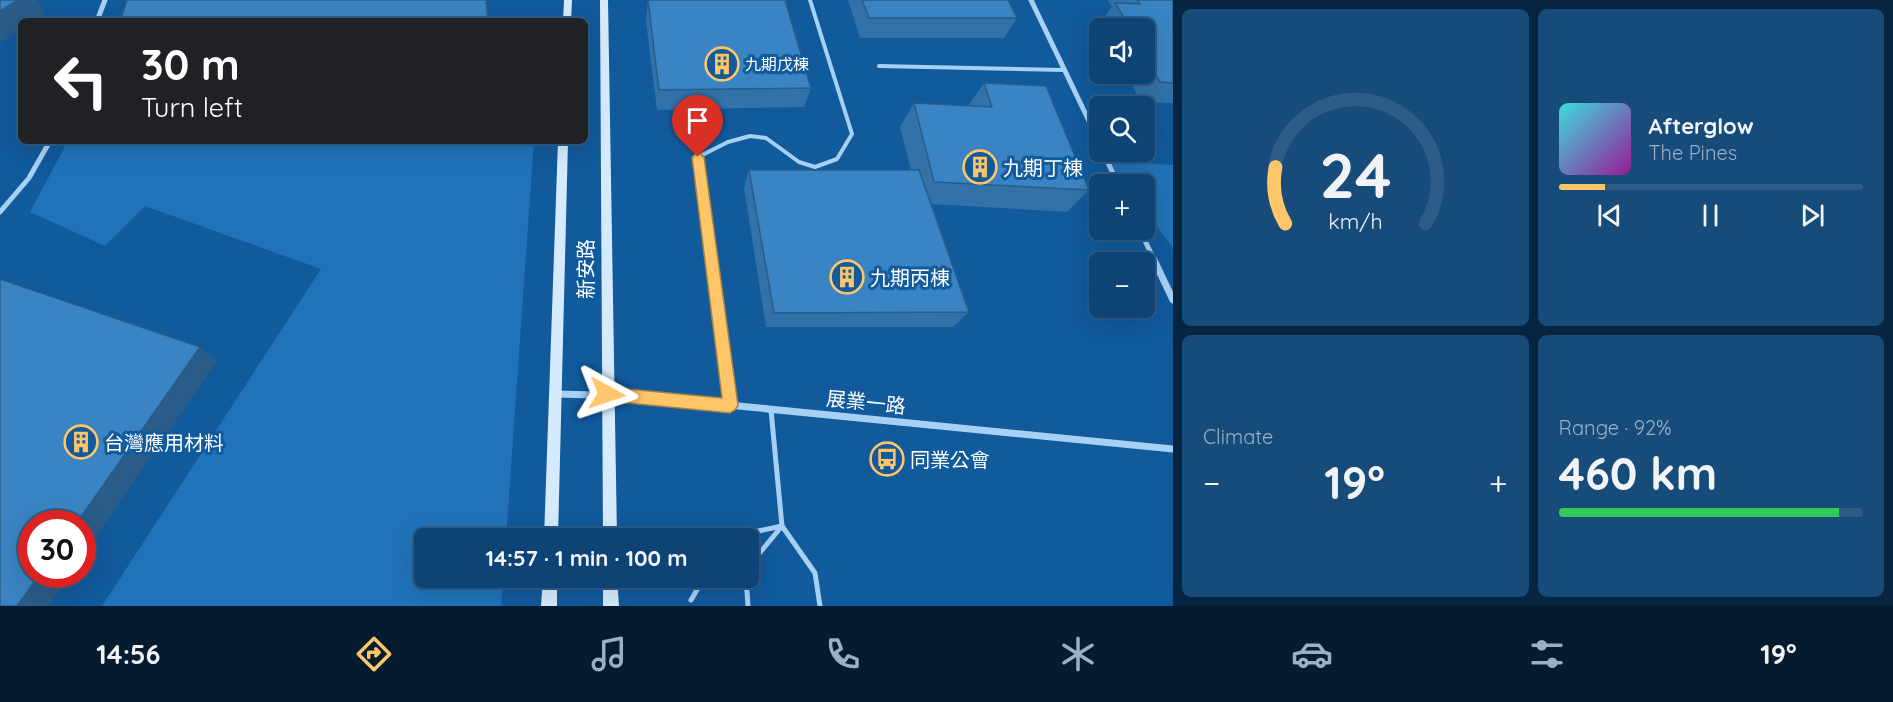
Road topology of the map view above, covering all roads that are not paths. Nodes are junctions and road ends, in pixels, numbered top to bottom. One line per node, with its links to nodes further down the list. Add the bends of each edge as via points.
1 (105, 0): 6 (street)
2 (568, 0): 7 (street)
3 (604, 0): 17 (street, 新安路)
4 (810, 0): 18 (lane, via 852,134 837,159 815,166 799,162 766,138 750,136 698,157)
5 (1031, 0): 9 (street)
6 (98, 18)
7 (567, 18)
8 (879, 66): 9 (lane)
9 (1064, 70): 10 (street)
10 (1089, 121)
11 (48, 144): 13 (street, via 29,178)
12 (563, 144): 16 (street, 新安路)
13 (0, 212)
14 (1145, 240): 15 (street)
15 (1173, 300)
16 (555, 394): 17 (street, 展業一路); 22 (street, 新安路)
17 (607, 394): 18 (street, 展業一路); 23 (street, 新安路)
18 (730, 405): 19 (street, 展業一路)
19 (771, 410): 20 (street, 展業一路); 21 (lane)
20 (1173, 449)
21 (783, 526): 24 (lane); 25 (lane); 34 (lane, via 815,573)
22 (551, 528)
23 (610, 528)
24 (759, 531)
25 (759, 554)
26 (550, 588): 31 (street)
27 (610, 588): 32 (street)
28 (698, 588): 30 (lane)
29 (747, 588): 33 (lane)
30 (691, 600)
31 (549, 606)
32 (611, 606)
33 (748, 606)
34 (820, 606)

